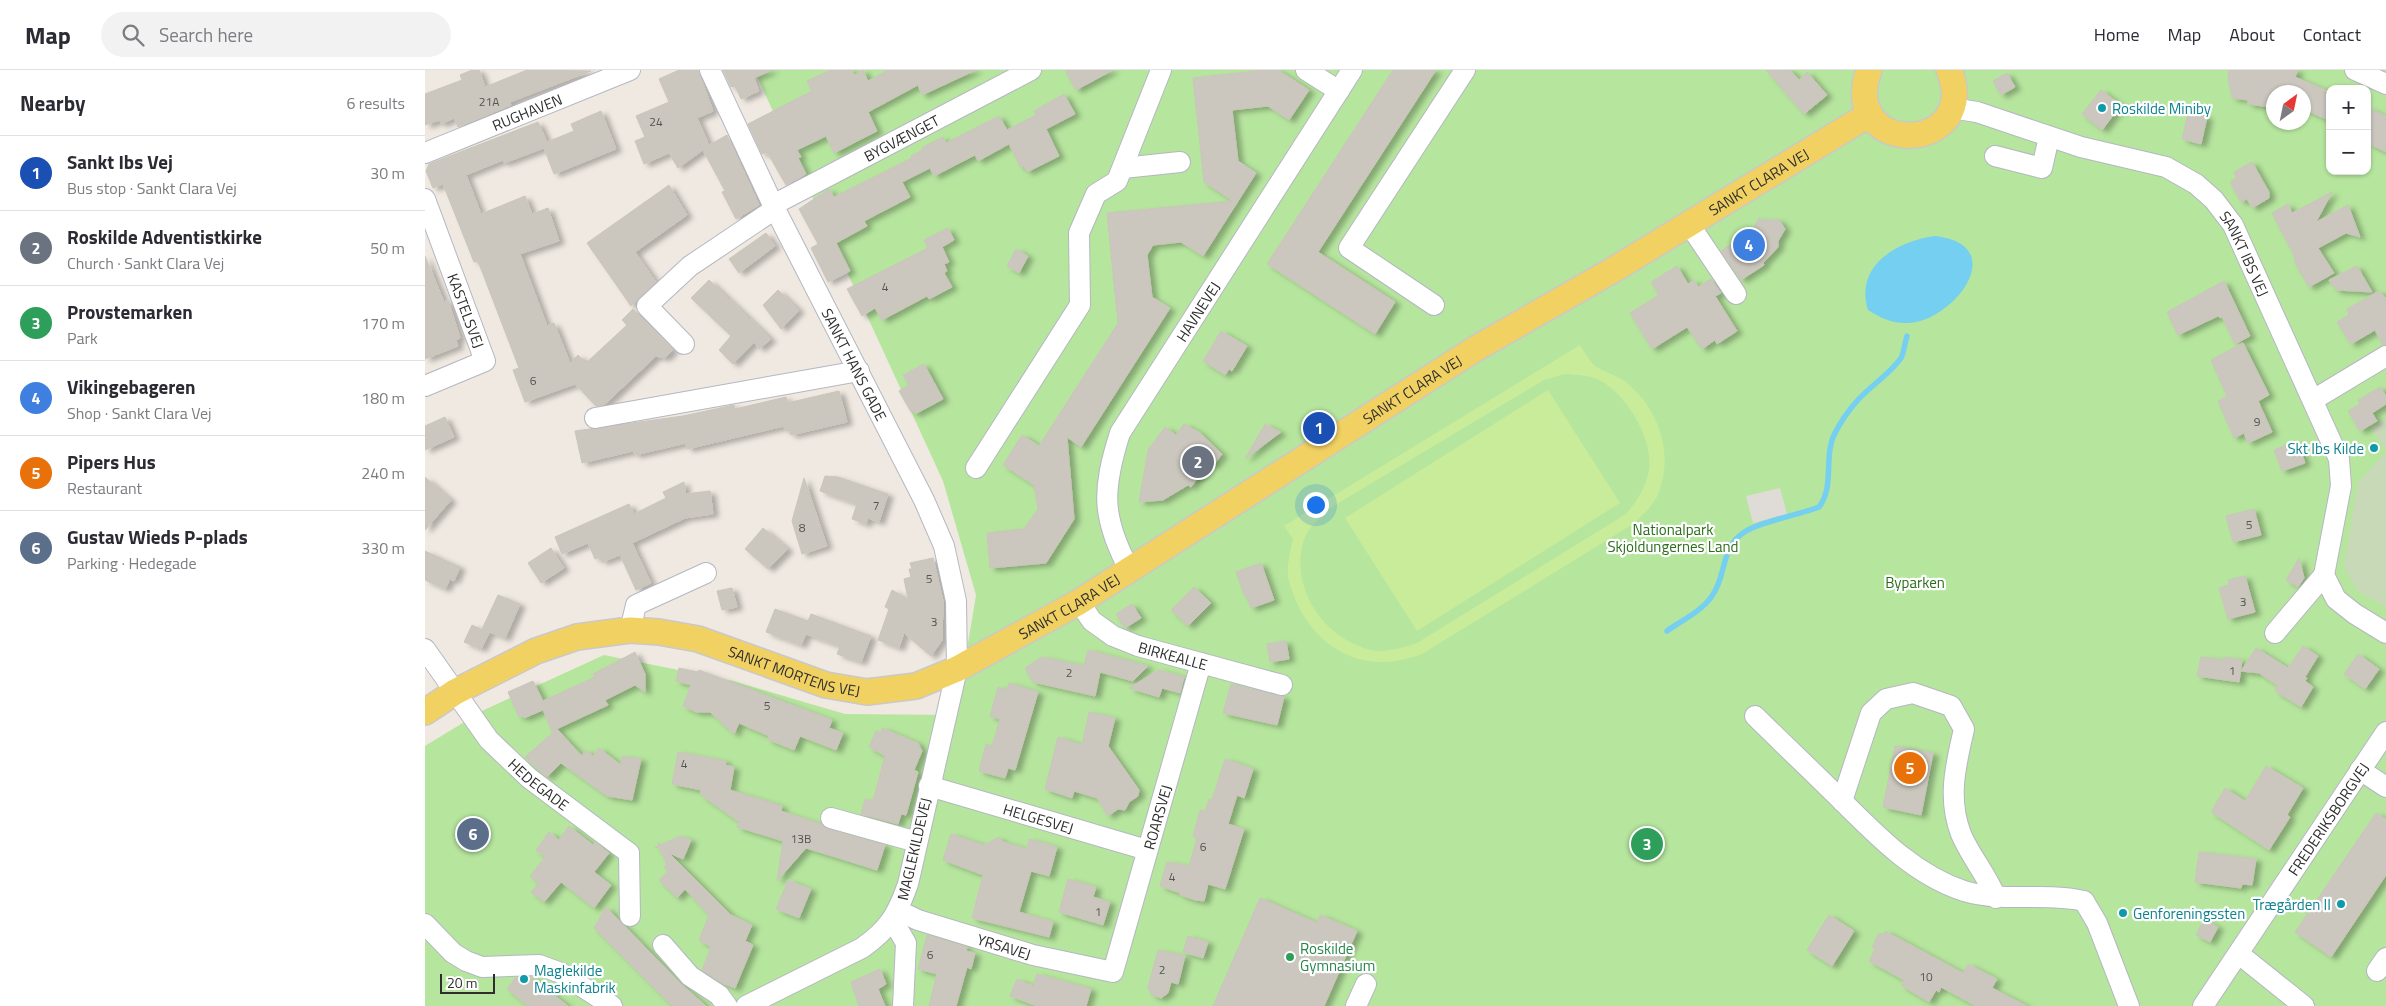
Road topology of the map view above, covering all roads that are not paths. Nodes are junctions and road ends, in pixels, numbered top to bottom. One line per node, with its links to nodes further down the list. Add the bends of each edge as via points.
1 (630, 70): 16 (street, RUGHAVEN)
2 (710, 70): 21 (street, SANKT HANS GADE)
3 (1031, 70): 21 (street, BYGVÆNGET)
4 (1161, 70): 19 (street)
5 (1306, 70): 12 (street)
6 (1352, 70): 12 (street, HAVNEVEJ)
7 (1465, 70): 24 (street, via 1349,248)
8 (1869, 70): 14 (main road, via 1864,84)
9 (1949, 70): 13 (main road, via 1955,95)
10 (2355, 70): 11 (street)
11 (2386, 84)
12 (1339, 91): 32 (street, HAVNEVEJ, via 1120,433 1109,468 1106,500 1110,527)
13 (1951, 108): 14 (main road, via 1935,128 1912,137 1899,136 1882,128); 15 (street, SANKT IBS VEJ, via 1977,112)
14 (1869, 114): 22 (main road, SANKT CLARA VEJ)
15 (2049, 137): 17 (street, via 2042,168); 29 (street, SANKT IBS VEJ, via 2166,167 2196,184 2214,200 2233,225)
16 (425, 153)
17 (1995, 156)
18 (1180, 162): 19 (street)
19 (1123, 168): 31 (street, via 1117,181 1096,194 1079,233 1080,305)
20 (425, 199): 28 (street, KASTELSVEJ, via 485,361)
21 (774, 207): 25 (street, BYGVÆNGET, via 690,266 647,306); 27 (street, SANKT HANS GADE)
22 (1689, 224): 23 (street); 32 (main road, SANKT CLARA VEJ, via 1475,349)
23 (1736, 294)
24 (1434, 305)
25 (684, 344)
26 (2386, 356): 29 (street)
27 (859, 371): 30 (street); 41 (street, SANKT HANS GADE, via 944,546 955,601)
28 (425, 386)
29 (2313, 400): 34 (street, SANKT IBS VEJ, via 2339,459 2341,486)
30 (595, 418)
31 (976, 468)
32 (1130, 570): 35 (main road, SANKT CLARA VEJ)
33 (706, 573): 36 (street, via 636,605)
34 (2324, 576): 37 (street, SANKT IBS VEJ); 38 (street, via 2336,599)
35 (1079, 602): 40 (street, BIRKEALLE, via 1092,621 1113,636 1137,646); 41 (main road, SANKT CLARA VEJ)
36 (630, 630): 41 (main road, SANKT MORTENS VEJ, via 697,639 826,685 867,692 911,688); 43 (main road, SANKT MORTENS VEJ, via 577,637 536,651)
37 (2275, 633)
38 (2386, 633)
39 (425, 649): 43 (street, HEDEGADE)
40 (1201, 663): 42 (street, BIRKEALLE); 53 (street, ROARSVEJ)
41 (957, 669): 48 (street, MAGLEKILDEVEJ)
42 (1282, 685)
43 (455, 692): 44 (main road, SANKT MORTENS VEJ); 55 (street, HEDEGADE, via 489,740 529,778 629,853)
44 (425, 712)
45 (1755, 716): 50 (street)
46 (2386, 732): 47 (street, FREDERIKSBORGVEJ)
47 (2361, 770): 49 (street); 59 (street, FREDERIKSBORGVEJ)
48 (929, 786): 52 (street, MAGLEKILDEVEJ); 53 (street, HELGESVEJ)
49 (2386, 787)
50 (1842, 801): 54 (street, via 1874,833 1913,864 1963,890); 54 (street, via 1871,713 1886,699 1913,694 1951,706 1964,728 1954,775 1954,806 1961,835 1990,882)
51 (831, 818): 52 (street)
52 (917, 842): 56 (street, MAGLEKILDEVEJ, via 908,884)
53 (1147, 850): 60 (street, ROARSVEJ)
54 (1996, 898): 67 (street, via 2068,897 2085,901)
55 (630, 916)
56 (896, 916): 60 (street, YRSAVEJ, via 1033,954); 64 (street, MAGLEKILDEVEJ, via 879,936 861,948); 65 (street, via 906,943)
57 (425, 924): 62 (street, via 453,953 466,961 482,967 539,965 561,972)
58 (663, 945): 63 (street, via 690,976 719,996)
59 (2239, 954): 68 (street, FREDERIKSBORGVEJ); 69 (street)
60 (1113, 972)
61 (1366, 984): 66 (street)
62 (612, 1006)
63 (727, 1006)
64 (746, 1006)
65 (903, 1006)
66 (1356, 1006)
67 (2129, 1006)
68 (2203, 1006)
69 (2304, 1006)

